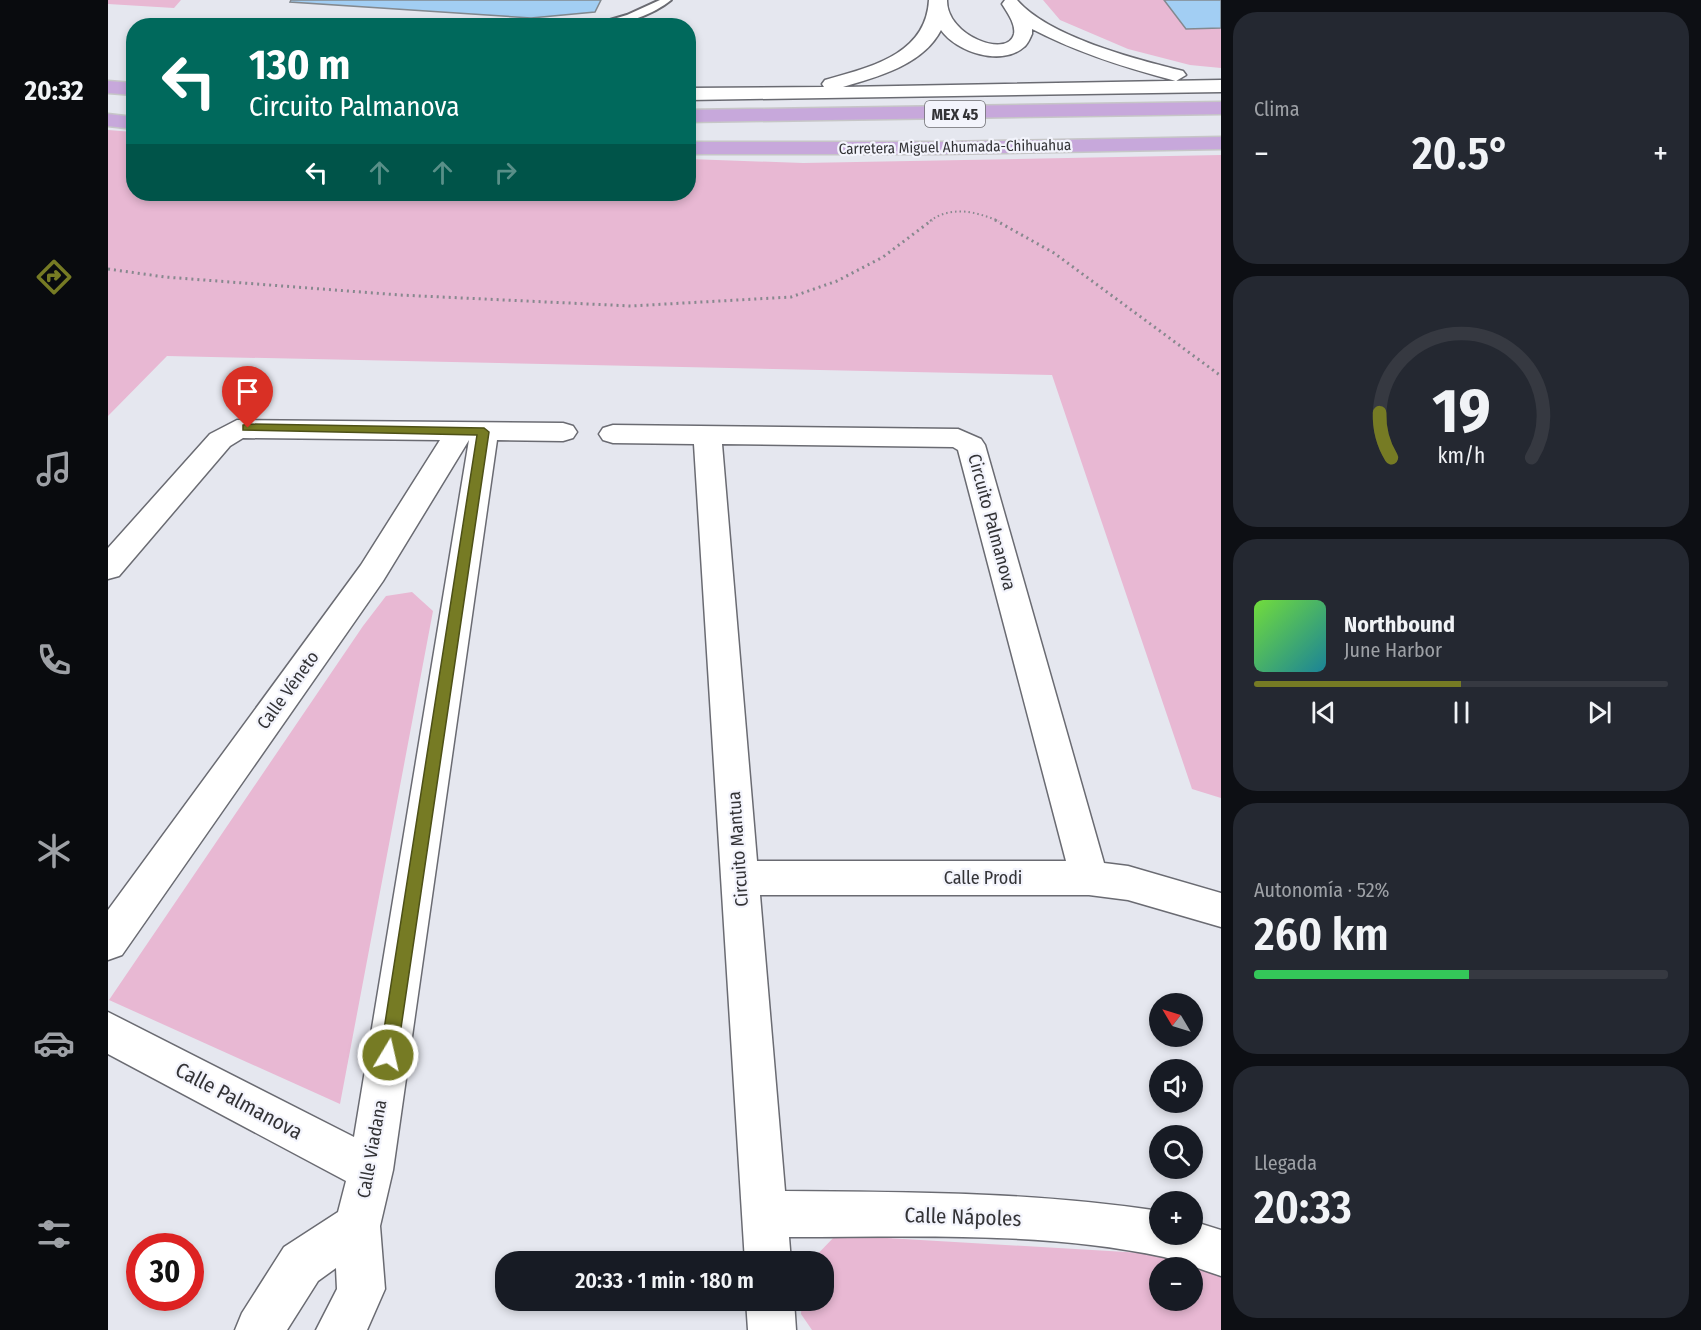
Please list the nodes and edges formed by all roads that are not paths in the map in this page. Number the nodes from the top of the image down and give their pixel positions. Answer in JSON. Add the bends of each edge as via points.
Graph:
{"nodes":[{"id":1,"x":667,"y":0,"type":"edge"},
{"id":2,"x":939,"y":6,"type":"edge"},
{"id":3,"x":1013,"y":7,"type":"edge"},
{"id":4,"x":626,"y":18,"type":"edge"},
{"id":5,"x":1221,"y":84,"type":"edge"},
{"id":6,"x":108,"y":87,"type":"edge"},
{"id":7,"x":126,"y":88,"type":"edge"},
{"id":8,"x":696,"y":94,"type":"edge"},
{"id":9,"x":790,"y":94,"type":"junction"},
{"id":10,"x":1221,"y":108,"type":"edge"},
{"id":11,"x":696,"y":116,"type":"edge"},
{"id":12,"x":108,"y":120,"type":"edge"},
{"id":13,"x":126,"y":122,"type":"edge"},
{"id":14,"x":1221,"y":143,"type":"edge"},
{"id":15,"x":696,"y":148,"type":"edge"},
{"id":16,"x":472,"y":431,"type":"junction"},
{"id":17,"x":563,"y":432,"type":"dead end"},
{"id":18,"x":613,"y":434,"type":"dead end"},
{"id":19,"x":707,"y":436,"type":"junction"},
{"id":20,"x":108,"y":568,"type":"edge"},
{"id":21,"x":740,"y":878,"type":"junction"},
{"id":22,"x":1089,"y":878,"type":"junction"},
{"id":23,"x":1221,"y":910,"type":"edge"},
{"id":24,"x":108,"y":942,"type":"edge"},
{"id":25,"x":108,"y":1032,"type":"edge"},
{"id":26,"x":370,"y":1170,"type":"junction"},
{"id":27,"x":766,"y":1214,"type":"junction"},
{"id":28,"x":357,"y":1226,"type":"junction"},
{"id":29,"x":1149,"y":1232,"type":"edge"},
{"id":30,"x":1198,"y":1245,"type":"edge"},
{"id":31,"x":768,"y":1251,"type":"edge"},
{"id":32,"x":1221,"y":1252,"type":"edge"},
{"id":33,"x":771,"y":1311,"type":"edge"},
{"id":34,"x":259,"y":1330,"type":"edge"},
{"id":35,"x":340,"y":1330,"type":"edge"},
{"id":36,"x":772,"y":1330,"type":"edge"}],
"edges":[{"from":1,"to":4,"type":"lane"},
{"from":2,"to":3,"type":"street","via":[[953,34],[989,48],[1006,48],[1024,39],[1025,32]]},
{"from":2,"to":9,"type":"street","via":[[935,28],[920,45],[897,60],[864,75]]},
{"from":3,"to":5,"type":"street","via":[[1053,35],[1096,53]]},
{"from":5,"to":9,"type":"street"},
{"from":6,"to":7,"type":"main road"},
{"from":8,"to":9,"type":"street"},
{"from":10,"to":11,"type":"main road","number":"MEX 45"},
{"from":12,"to":13,"type":"main road"},
{"from":14,"to":15,"type":"main road","name":"Carretera Miguel Ahumada-Chihuahua","number":"MEX 45"},
{"from":16,"to":17,"type":"street"},
{"from":16,"to":20,"type":"street","via":[[237,429],[220,440]]},
{"from":16,"to":24,"type":"street","name":"Calle Véneto"},
{"from":16,"to":26,"type":"street","name":"Calle Viadana"},
{"from":18,"to":19,"type":"street","name":"Circuito Palmanova"},
{"from":19,"to":21,"type":"street","name":"Circuito Mantua"},
{"from":19,"to":22,"type":"street","name":"Circuito Palmanova","via":[[958,438],[971,445]]},
{"from":21,"to":22,"type":"street","name":"Calle Prodi"},
{"from":21,"to":27,"type":"street","name":"Circuito Mantua"},
{"from":22,"to":23,"type":"street","name":"Calle Prodi","via":[[1128,883]]},
{"from":25,"to":26,"type":"street","name":"Calle Palmanova"},
{"from":26,"to":28,"type":"street","name":"Calle Viadana"},
{"from":27,"to":29,"type":"street","name":"Calle Nápoles","via":[[986,1216],[1104,1224]]},
{"from":27,"to":31,"type":"street","name":"Circuito Mantua"},
{"from":28,"to":34,"type":"street","via":[[301,1264]]},
{"from":28,"to":35,"type":"street","name":"Calle Viadana","via":[[361,1289]]},
{"from":30,"to":32,"type":"street","name":"Calle Nápoles"},
{"from":33,"to":36,"type":"street"}]}
